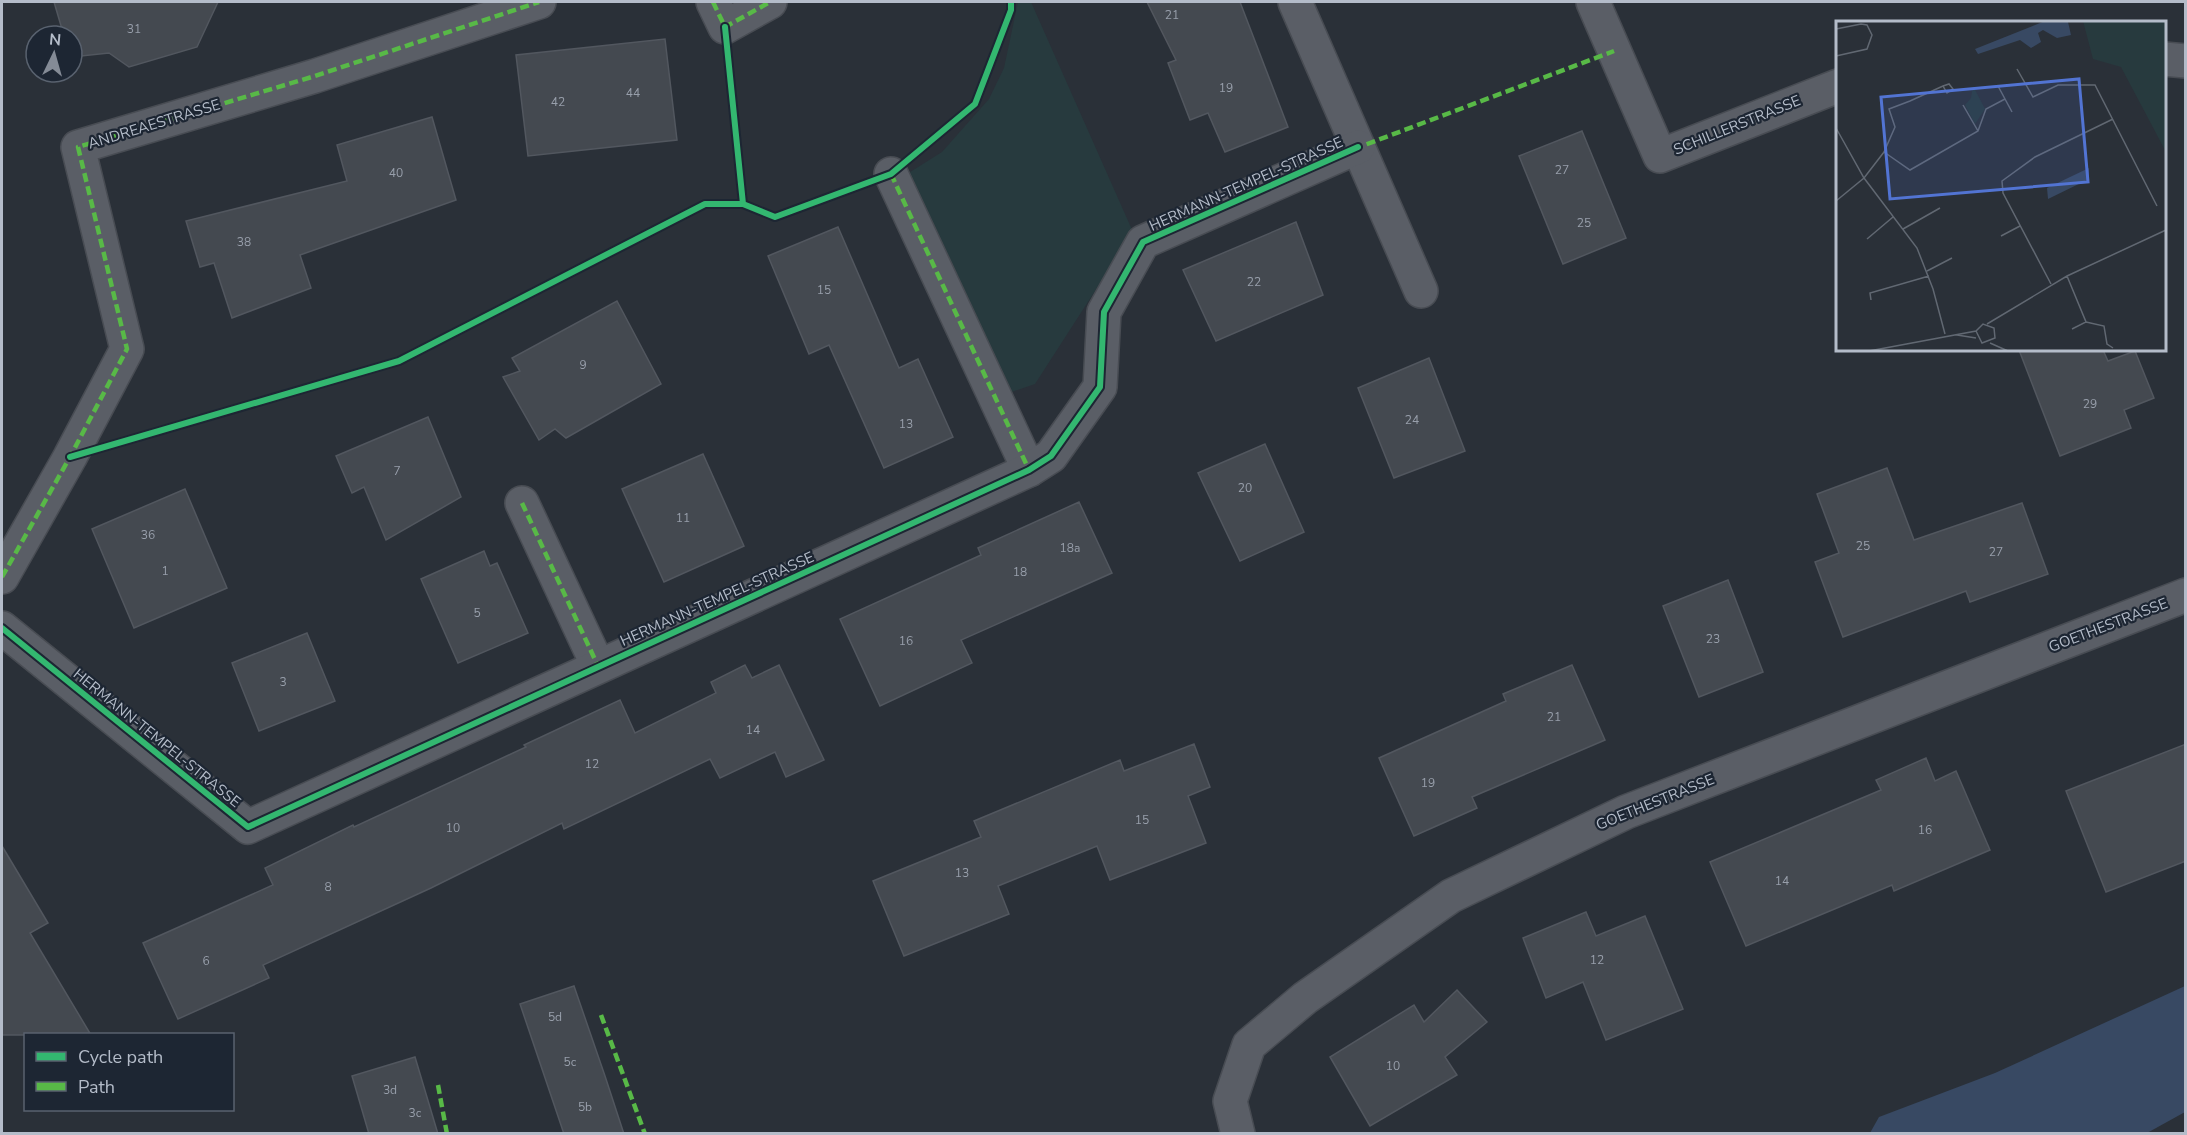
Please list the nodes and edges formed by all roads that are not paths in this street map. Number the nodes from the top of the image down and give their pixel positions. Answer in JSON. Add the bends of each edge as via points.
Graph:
{"nodes":[{"id":1,"x":539,"y":2,"type":"edge"},
{"id":2,"x":713,"y":2,"type":"edge"},
{"id":3,"x":770,"y":2,"type":"edge"},
{"id":4,"x":1295,"y":2,"type":"edge"},
{"id":5,"x":1593,"y":2,"type":"edge"},
{"id":6,"x":2166,"y":59,"type":"edge"},
{"id":7,"x":2186,"y":61,"type":"edge"},
{"id":8,"x":1836,"y":87,"type":"edge"},
{"id":9,"x":1358,"y":147,"type":"junction"},
{"id":10,"x":891,"y":174,"type":"dead end"},
{"id":11,"x":1421,"y":291,"type":"dead end"},
{"id":12,"x":1029,"y":470,"type":"junction"},
{"id":13,"x":522,"y":503,"type":"dead end"},
{"id":14,"x":2,"y":577,"type":"edge"},
{"id":15,"x":2186,"y":595,"type":"edge"},
{"id":16,"x":2,"y":628,"type":"edge"},
{"id":17,"x":598,"y":666,"type":"junction"},
{"id":18,"x":1238,"y":1134,"type":"edge"}],
"edges":[{"from":1,"to":14,"type":"street","name":"ANDREAESTRASSE","via":[[315,76],[78,147],[127,349]]},
{"from":2,"to":3,"type":"street","via":[[725,27]]},
{"from":4,"to":9,"type":"street"},
{"from":5,"to":8,"type":"street","name":"SCHILLERSTRASSE","via":[[1660,156]]},
{"from":6,"to":7,"type":"street"},
{"from":9,"to":11,"type":"street"},
{"from":9,"to":12,"type":"street","name":"HERMANN-TEMPEL-STRASSE","via":[[1143,242],[1104,312],[1100,387],[1051,456]]},
{"from":10,"to":12,"type":"street"},
{"from":12,"to":17,"type":"street","name":"HERMANN-TEMPEL-STRASSE"},
{"from":13,"to":17,"type":"street"},
{"from":15,"to":18,"type":"street","name":"GOETHESTRASSE","via":[[1626,812],[1451,896],[1305,998],[1248,1045],[1230,1101]]},
{"from":16,"to":17,"type":"street","name":"HERMANN-TEMPEL-STRASSE","via":[[248,827]]}]}
